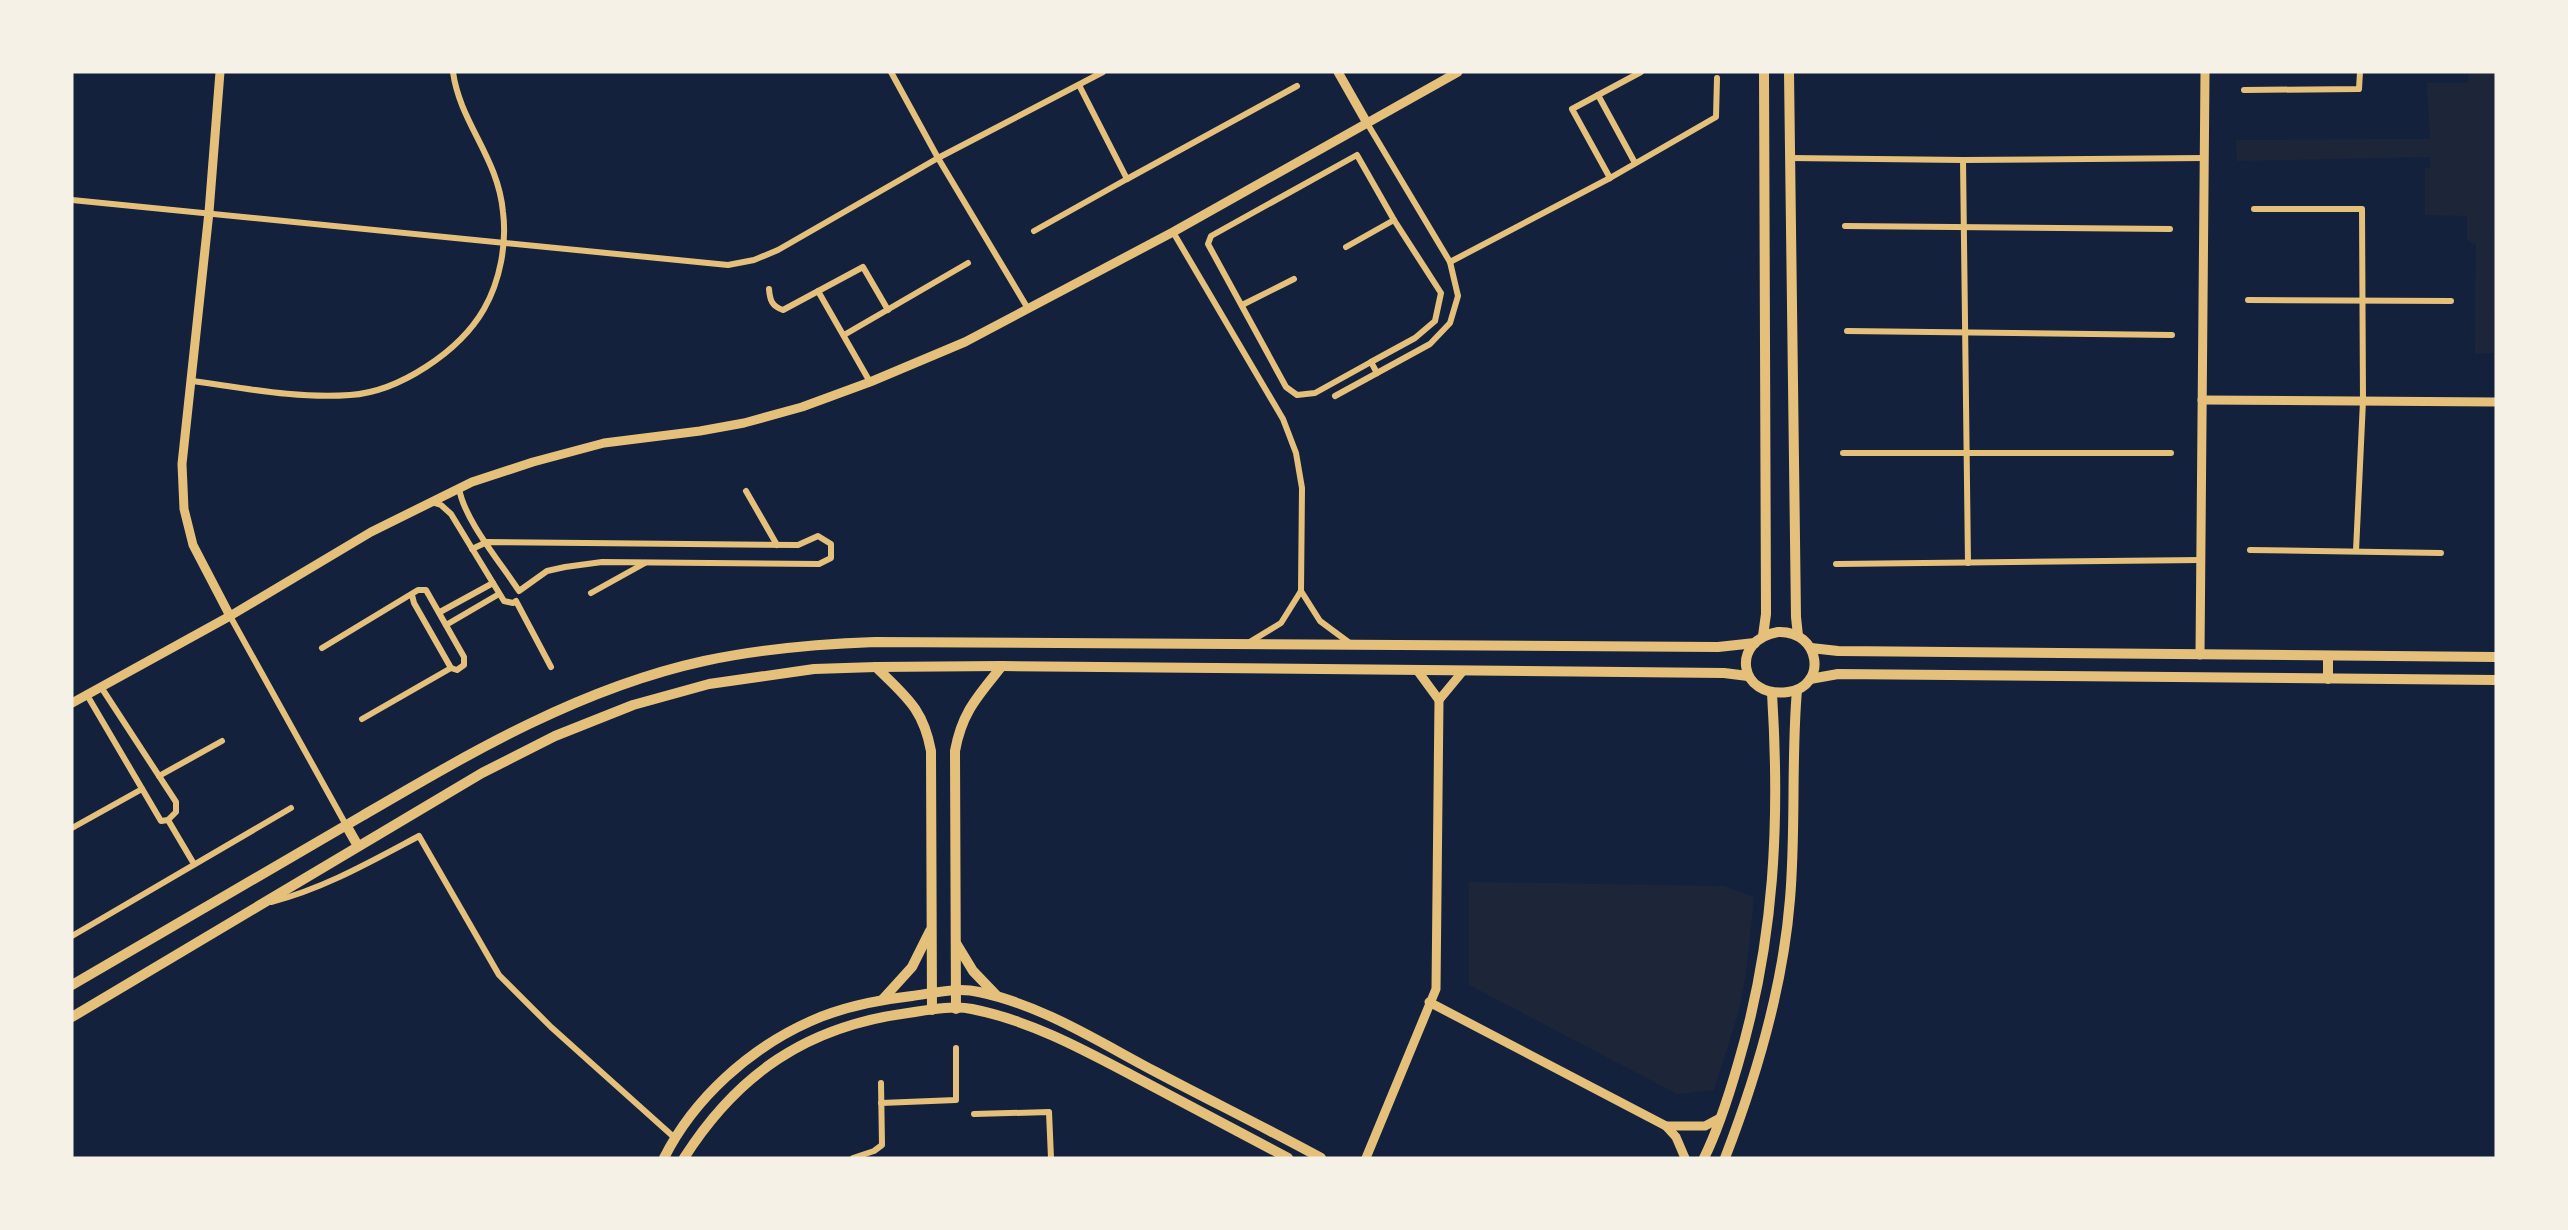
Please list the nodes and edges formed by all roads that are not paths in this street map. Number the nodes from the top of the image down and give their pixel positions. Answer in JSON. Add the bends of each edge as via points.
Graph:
{"nodes":[{"id":1,"x":220,"y":72,"type":"edge"},
{"id":2,"x":453,"y":72,"type":"edge"},
{"id":3,"x":891,"y":72,"type":"edge"},
{"id":4,"x":1103,"y":72,"type":"edge"},
{"id":5,"x":1338,"y":72,"type":"edge"},
{"id":6,"x":1458,"y":72,"type":"edge"},
{"id":7,"x":1641,"y":72,"type":"edge"},
{"id":8,"x":1764,"y":72,"type":"edge"},
{"id":9,"x":1789,"y":72,"type":"edge"},
{"id":10,"x":2205,"y":72,"type":"edge"},
{"id":11,"x":2360,"y":72,"type":"edge"},
{"id":12,"x":1718,"y":78,"type":"dead end"},
{"id":13,"x":1079,"y":85,"type":"junction"},
{"id":14,"x":1297,"y":86,"type":"dead end"},
{"id":15,"x":2244,"y":90,"type":"dead end"},
{"id":16,"x":1598,"y":95,"type":"junction"},
{"id":17,"x":1367,"y":123,"type":"junction"},
{"id":18,"x":938,"y":158,"type":"junction"},
{"id":19,"x":1790,"y":158,"type":"junction"},
{"id":20,"x":2204,"y":158,"type":"junction"},
{"id":21,"x":1963,"y":160,"type":"junction"},
{"id":22,"x":1635,"y":163,"type":"junction"},
{"id":23,"x":1610,"y":178,"type":"junction"},
{"id":24,"x":1127,"y":179,"type":"junction"},
{"id":25,"x":72,"y":200,"type":"edge"},
{"id":26,"x":2254,"y":209,"type":"dead end"},
{"id":27,"x":209,"y":212,"type":"junction"},
{"id":28,"x":1394,"y":220,"type":"junction"},
{"id":29,"x":1845,"y":226,"type":"dead end"},
{"id":30,"x":1964,"y":226,"type":"junction"},
{"id":31,"x":2170,"y":229,"type":"dead end"},
{"id":32,"x":1034,"y":231,"type":"dead end"},
{"id":33,"x":1173,"y":232,"type":"junction"},
{"id":34,"x":504,"y":241,"type":"junction"},
{"id":35,"x":1346,"y":247,"type":"dead end"},
{"id":36,"x":1450,"y":262,"type":"junction"},
{"id":37,"x":968,"y":263,"type":"dead end"},
{"id":38,"x":1294,"y":279,"type":"dead end"},
{"id":39,"x":769,"y":290,"type":"dead end"},
{"id":40,"x":818,"y":291,"type":"junction"},
{"id":41,"x":2248,"y":300,"type":"dead end"},
{"id":42,"x":2451,"y":301,"type":"dead end"},
{"id":43,"x":2363,"y":302,"type":"junction"},
{"id":44,"x":1242,"y":305,"type":"junction"},
{"id":45,"x":1026,"y":307,"type":"junction"},
{"id":46,"x":888,"y":310,"type":"junction"},
{"id":47,"x":1848,"y":331,"type":"dead end"},
{"id":48,"x":1965,"y":332,"type":"junction"},
{"id":49,"x":844,"y":335,"type":"junction"},
{"id":50,"x":2172,"y":335,"type":"dead end"},
{"id":51,"x":1371,"y":362,"type":"junction"},
{"id":52,"x":1377,"y":373,"type":"junction"},
{"id":53,"x":192,"y":381,"type":"junction"},
{"id":54,"x":870,"y":382,"type":"junction"},
{"id":55,"x":1335,"y":396,"type":"dead end"},
{"id":56,"x":2202,"y":400,"type":"junction"},
{"id":57,"x":2362,"y":401,"type":"junction"},
{"id":58,"x":2496,"y":402,"type":"edge"},
{"id":59,"x":1843,"y":453,"type":"dead end"},
{"id":60,"x":1966,"y":453,"type":"junction"},
{"id":61,"x":2171,"y":453,"type":"dead end"},
{"id":62,"x":459,"y":488,"type":"junction"},
{"id":63,"x":746,"y":491,"type":"dead end"},
{"id":64,"x":431,"y":501,"type":"junction"},
{"id":65,"x":487,"y":542,"type":"junction"},
{"id":66,"x":777,"y":545,"type":"junction"},
{"id":67,"x":472,"y":549,"type":"junction"},
{"id":68,"x":2250,"y":550,"type":"dead end"},
{"id":69,"x":2356,"y":551,"type":"junction"},
{"id":70,"x":2441,"y":553,"type":"dead end"},
{"id":71,"x":2201,"y":560,"type":"junction"},
{"id":72,"x":646,"y":563,"type":"junction"},
{"id":73,"x":1968,"y":563,"type":"junction"},
{"id":74,"x":1836,"y":564,"type":"dead end"},
{"id":75,"x":493,"y":583,"type":"junction"},
{"id":76,"x":1300,"y":591,"type":"junction"},
{"id":77,"x":591,"y":593,"type":"dead end"},
{"id":78,"x":499,"y":594,"type":"junction"},
{"id":79,"x":412,"y":595,"type":"junction"},
{"id":80,"x":440,"y":612,"type":"junction"},
{"id":81,"x":230,"y":616,"type":"junction"},
{"id":82,"x":446,"y":625,"type":"junction"},
{"id":83,"x":1798,"y":636,"type":"junction"},
{"id":84,"x":1759,"y":640,"type":"junction"},
{"id":85,"x":1245,"y":645,"type":"junction"},
{"id":86,"x":1354,"y":646,"type":"junction"},
{"id":87,"x":322,"y":648,"type":"dead end"},
{"id":88,"x":1811,"y":648,"type":"junction"},
{"id":89,"x":2200,"y":655,"type":"junction"},
{"id":90,"x":2328,"y":656,"type":"junction"},
{"id":91,"x":2496,"y":657,"type":"edge"},
{"id":92,"x":1002,"y":666,"type":"junction"},
{"id":93,"x":550,"y":667,"type":"dead end"},
{"id":94,"x":876,"y":667,"type":"junction"},
{"id":95,"x":451,"y":668,"type":"junction"},
{"id":96,"x":1417,"y":670,"type":"junction"},
{"id":97,"x":1463,"y":671,"type":"junction"},
{"id":98,"x":1748,"y":676,"type":"junction"},
{"id":99,"x":1810,"y":679,"type":"junction"},
{"id":100,"x":2328,"y":679,"type":"junction"},
{"id":101,"x":2496,"y":680,"type":"edge"},
{"id":102,"x":101,"y":687,"type":"junction"},
{"id":103,"x":1797,"y":690,"type":"junction"},
{"id":104,"x":1772,"y":693,"type":"junction"},
{"id":105,"x":87,"y":695,"type":"junction"},
{"id":106,"x":1439,"y":700,"type":"junction"},
{"id":107,"x":72,"y":703,"type":"edge"},
{"id":108,"x":362,"y":719,"type":"dead end"},
{"id":109,"x":222,"y":741,"type":"dead end"},
{"id":110,"x":159,"y":776,"type":"junction"},
{"id":111,"x":142,"y":789,"type":"junction"},
{"id":112,"x":291,"y":808,"type":"dead end"},
{"id":113,"x":168,"y":820,"type":"junction"},
{"id":114,"x":346,"y":825,"type":"junction"},
{"id":115,"x":72,"y":828,"type":"edge"},
{"id":116,"x":358,"y":846,"type":"junction"},
{"id":117,"x":194,"y":864,"type":"junction"},
{"id":118,"x":259,"y":905,"type":"junction"},
{"id":119,"x":932,"y":928,"type":"junction"},
{"id":120,"x":72,"y":936,"type":"edge"},
{"id":121,"x":956,"y":942,"type":"junction"},
{"id":122,"x":72,"y":986,"type":"edge"},
{"id":123,"x":956,"y":990,"type":"junction"},
{"id":124,"x":932,"y":993,"type":"junction"},
{"id":125,"x":998,"y":997,"type":"junction"},
{"id":126,"x":883,"y":999,"type":"junction"},
{"id":127,"x":1429,"y":1002,"type":"junction"},
{"id":128,"x":956,"y":1009,"type":"junction"},
{"id":129,"x":932,"y":1010,"type":"junction"},
{"id":130,"x":72,"y":1017,"type":"edge"},
{"id":131,"x":956,"y":1048,"type":"dead end"},
{"id":132,"x":881,"y":1083,"type":"dead end"},
{"id":133,"x":881,"y":1103,"type":"junction"},
{"id":134,"x":974,"y":1114,"type":"dead end"},
{"id":135,"x":1720,"y":1118,"type":"junction"},
{"id":136,"x":1666,"y":1126,"type":"junction"},
{"id":137,"x":676,"y":1139,"type":"junction"},
{"id":138,"x":664,"y":1158,"type":"edge"},
{"id":139,"x":684,"y":1158,"type":"edge"},
{"id":140,"x":852,"y":1158,"type":"edge"},
{"id":141,"x":1051,"y":1158,"type":"edge"},
{"id":142,"x":1288,"y":1158,"type":"edge"},
{"id":143,"x":1321,"y":1158,"type":"edge"},
{"id":144,"x":1366,"y":1158,"type":"edge"},
{"id":145,"x":1685,"y":1158,"type":"edge"},
{"id":146,"x":1704,"y":1158,"type":"edge"},
{"id":147,"x":1725,"y":1158,"type":"edge"}],
"edges":[{"from":1,"to":27,"type":"street"},
{"from":2,"to":34,"type":"street","via":[[460,101],[498,182]]},
{"from":3,"to":18,"type":"street"},
{"from":4,"to":13,"type":"street"},
{"from":5,"to":17,"type":"street"},
{"from":6,"to":17,"type":"street"},
{"from":7,"to":16,"type":"street"},
{"from":8,"to":84,"type":"main road","via":[[1766,614]]},
{"from":9,"to":19,"type":"main road"},
{"from":10,"to":20,"type":"street"},
{"from":11,"to":15,"type":"street","via":[[2360,89]]},
{"from":12,"to":22,"type":"street","via":[[1716,117]]},
{"from":13,"to":18,"type":"street"},
{"from":13,"to":24,"type":"street"},
{"from":14,"to":24,"type":"street"},
{"from":16,"to":22,"type":"street"},
{"from":16,"to":23,"type":"street","via":[[1572,109]]},
{"from":17,"to":33,"type":"street"},
{"from":17,"to":36,"type":"street"},
{"from":18,"to":34,"type":"street","via":[[778,250],[728,265]]},
{"from":18,"to":45,"type":"street"},
{"from":19,"to":21,"type":"street"},
{"from":19,"to":83,"type":"main road"},
{"from":20,"to":21,"type":"street"},
{"from":20,"to":56,"type":"street"},
{"from":21,"to":30,"type":"street"},
{"from":22,"to":23,"type":"street"},
{"from":23,"to":36,"type":"street"},
{"from":24,"to":32,"type":"street"},
{"from":25,"to":27,"type":"street"},
{"from":26,"to":43,"type":"street","via":[[2362,209]]},
{"from":27,"to":34,"type":"street"},
{"from":27,"to":53,"type":"street"},
{"from":28,"to":35,"type":"street"},
{"from":28,"to":44,"type":"street","via":[[1358,155],[1211,236],[1208,244]]},
{"from":28,"to":51,"type":"street","via":[[1440,293],[1435,321],[1415,338]]},
{"from":29,"to":30,"type":"street"},
{"from":30,"to":31,"type":"street"},
{"from":30,"to":48,"type":"street"},
{"from":33,"to":45,"type":"street"},
{"from":33,"to":76,"type":"street","via":[[1283,419],[1296,453],[1302,488]]},
{"from":34,"to":53,"type":"street","via":[[494,287],[484,310],[448,351],[416,374],[352,395],[270,391]]},
{"from":36,"to":52,"type":"street","via":[[1458,296],[1450,323],[1430,344]]},
{"from":37,"to":46,"type":"street"},
{"from":38,"to":44,"type":"street"},
{"from":39,"to":40,"type":"street","via":[[770,301],[783,310]]},
{"from":40,"to":46,"type":"street","via":[[863,267]]},
{"from":40,"to":49,"type":"street"},
{"from":41,"to":43,"type":"street"},
{"from":42,"to":43,"type":"street"},
{"from":43,"to":57,"type":"street"},
{"from":44,"to":51,"type":"street","via":[[1286,387],[1297,395],[1315,393]]},
{"from":45,"to":54,"type":"street","via":[[965,342]]},
{"from":46,"to":49,"type":"street"},
{"from":47,"to":48,"type":"street"},
{"from":48,"to":50,"type":"street"},
{"from":48,"to":60,"type":"street"},
{"from":49,"to":54,"type":"street"},
{"from":51,"to":52,"type":"street"},
{"from":52,"to":55,"type":"street"},
{"from":53,"to":81,"type":"street","via":[[182,464],[184,509],[193,545]]},
{"from":54,"to":62,"type":"street","via":[[744,423],[604,443]]},
{"from":56,"to":57,"type":"street"},
{"from":56,"to":71,"type":"street"},
{"from":57,"to":58,"type":"street"},
{"from":57,"to":69,"type":"street"},
{"from":59,"to":60,"type":"street"},
{"from":60,"to":61,"type":"street"},
{"from":60,"to":73,"type":"street"},
{"from":62,"to":64,"type":"street"},
{"from":62,"to":65,"type":"street","via":[[461,502]]},
{"from":63,"to":66,"type":"street"},
{"from":64,"to":67,"type":"street","via":[[451,514]]},
{"from":64,"to":81,"type":"street"},
{"from":65,"to":66,"type":"street"},
{"from":65,"to":67,"type":"street"},
{"from":65,"to":72,"type":"street","via":[[519,591],[548,572],[565,567],[602,562]]},
{"from":66,"to":72,"type":"street","via":[[798,545],[818,536],[831,544],[831,558],[819,564]]},
{"from":67,"to":75,"type":"street"},
{"from":68,"to":69,"type":"street"},
{"from":69,"to":70,"type":"street"},
{"from":71,"to":73,"type":"street"},
{"from":71,"to":89,"type":"street"},
{"from":72,"to":77,"type":"street"},
{"from":73,"to":74,"type":"street"},
{"from":75,"to":78,"type":"street"},
{"from":75,"to":80,"type":"street"},
{"from":76,"to":85,"type":"street","via":[[1281,624]]},
{"from":76,"to":86,"type":"street","via":[[1320,621]]},
{"from":78,"to":82,"type":"street"},
{"from":78,"to":93,"type":"street","via":[[504,601],[516,601]]},
{"from":79,"to":80,"type":"street","via":[[426,590]]},
{"from":79,"to":87,"type":"street"},
{"from":79,"to":95,"type":"street"},
{"from":80,"to":82,"type":"street"},
{"from":81,"to":102,"type":"street"},
{"from":81,"to":114,"type":"street"},
{"from":82,"to":95,"type":"street","via":[[464,657],[464,665],[458,670]]},
{"from":83,"to":84,"type":"main road","via":[[1784,632]]},
{"from":83,"to":88,"type":"main road"},
{"from":84,"to":86,"type":"main road","via":[[1718,647]]},
{"from":84,"to":98,"type":"main road","via":[[1750,648],[1746,660]]},
{"from":85,"to":86,"type":"main road"},
{"from":85,"to":114,"type":"main road","via":[[812,644],[703,661],[547,714],[469,753]]},
{"from":88,"to":89,"type":"main road"},
{"from":88,"to":99,"type":"main road","via":[[1814,668]]},
{"from":89,"to":90,"type":"main road"},
{"from":90,"to":91,"type":"main road"},
{"from":90,"to":100,"type":"main road"},
{"from":92,"to":94,"type":"main road"},
{"from":92,"to":96,"type":"main road"},
{"from":92,"to":121,"type":"main road","via":[[970,706],[959,728],[955,751]]},
{"from":94,"to":116,"type":"main road","via":[[814,669],[709,684],[633,705],[555,736],[482,772]]},
{"from":94,"to":119,"type":"main road","via":[[917,708],[927,730]]},
{"from":95,"to":108,"type":"street"},
{"from":96,"to":97,"type":"main road"},
{"from":96,"to":106,"type":"street"},
{"from":97,"to":98,"type":"main road"},
{"from":97,"to":106,"type":"street"},
{"from":98,"to":104,"type":"main road"},
{"from":99,"to":100,"type":"main road","via":[[1838,674]]},
{"from":99,"to":103,"type":"main road"},
{"from":100,"to":101,"type":"main road"},
{"from":102,"to":105,"type":"street"},
{"from":102,"to":110,"type":"street"},
{"from":103,"to":104,"type":"main road"},
{"from":103,"to":147,"type":"main road","via":[[1790,900],[1780,973],[1746,1103]]},
{"from":104,"to":135,"type":"main road","via":[[1772,899],[1762,970],[1747,1034]]},
{"from":105,"to":107,"type":"street"},
{"from":105,"to":111,"type":"street"},
{"from":106,"to":127,"type":"street","via":[[1436,989]]},
{"from":109,"to":110,"type":"street"},
{"from":110,"to":113,"type":"street","via":[[176,802],[176,812]]},
{"from":111,"to":113,"type":"street","via":[[161,821]]},
{"from":111,"to":115,"type":"street"},
{"from":112,"to":117,"type":"street"},
{"from":113,"to":117,"type":"street"},
{"from":114,"to":116,"type":"main road"},
{"from":114,"to":122,"type":"main road"},
{"from":116,"to":118,"type":"main road"},
{"from":117,"to":120,"type":"street"},
{"from":118,"to":130,"type":"main road"},
{"from":118,"to":137,"type":"street","via":[[296,896],[419,836],[499,975]]},
{"from":119,"to":124,"type":"main road"},
{"from":119,"to":126,"type":"main road","via":[[912,967]]},
{"from":121,"to":123,"type":"main road"},
{"from":121,"to":125,"type":"main road","via":[[973,971]]},
{"from":123,"to":124,"type":"main road"},
{"from":123,"to":125,"type":"main road"},
{"from":123,"to":128,"type":"main road"},
{"from":124,"to":126,"type":"main road"},
{"from":124,"to":129,"type":"main road"},
{"from":125,"to":143,"type":"main road","via":[[1084,1033]]},
{"from":126,"to":137,"type":"main road","via":[[811,1021],[774,1041],[709,1094]]},
{"from":127,"to":136,"type":"street"},
{"from":127,"to":144,"type":"street"},
{"from":128,"to":129,"type":"main road"},
{"from":128,"to":142,"type":"main road","via":[[980,1011],[1027,1025],[1079,1047]]},
{"from":129,"to":139,"type":"main road","via":[[855,1023],[818,1036],[783,1055],[721,1106]]},
{"from":131,"to":133,"type":"street","via":[[956,1100]]},
{"from":132,"to":133,"type":"street"},
{"from":133,"to":140,"type":"street","via":[[882,1145]]},
{"from":134,"to":141,"type":"street","via":[[1049,1112]]},
{"from":135,"to":136,"type":"street","via":[[1705,1126]]},
{"from":135,"to":146,"type":"main road"},
{"from":136,"to":145,"type":"street"},
{"from":137,"to":138,"type":"main road"}]}
